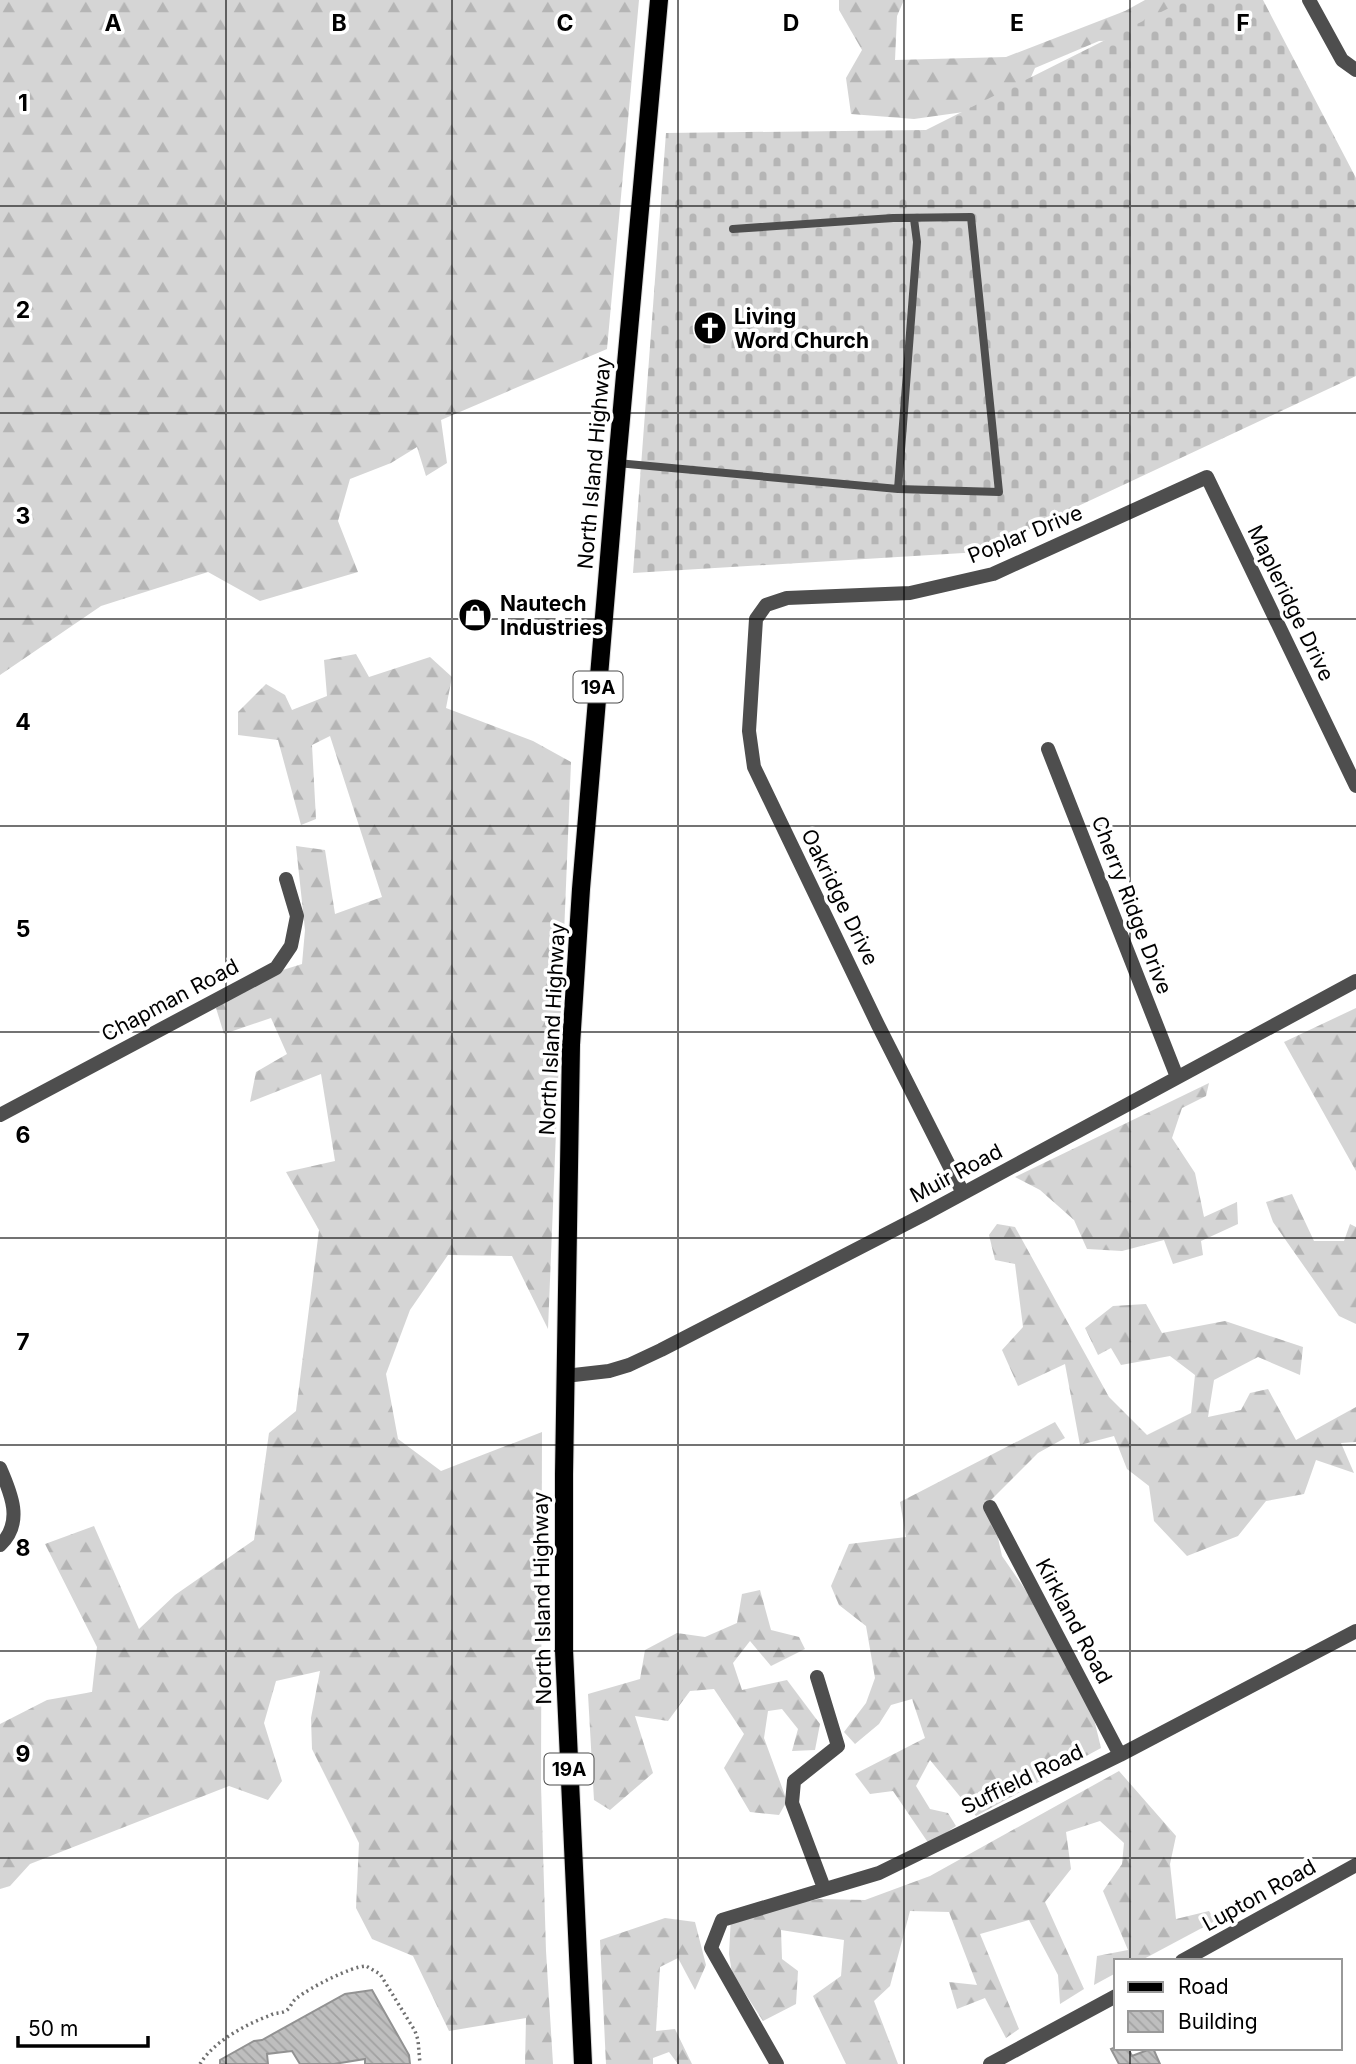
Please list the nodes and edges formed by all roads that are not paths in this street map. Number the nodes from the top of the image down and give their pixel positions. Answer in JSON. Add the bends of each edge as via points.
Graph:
{"nodes":[{"id":1,"x":659,"y":0,"type":"edge"},
{"id":2,"x":1309,"y":0,"type":"edge"},
{"id":3,"x":1356,"y":70,"type":"edge"},
{"id":4,"x":914,"y":219,"type":"junction"},
{"id":5,"x":733,"y":229,"type":"dead end"},
{"id":6,"x":617,"y":463,"type":"junction"},
{"id":7,"x":1207,"y":477,"type":"joint"},
{"id":8,"x":898,"y":489,"type":"junction"},
{"id":9,"x":766,"y":605,"type":"joint"},
{"id":10,"x":1048,"y":749,"type":"dead end"},
{"id":11,"x":1356,"y":786,"type":"edge"},
{"id":12,"x":286,"y":879,"type":"dead end"},
{"id":13,"x":1356,"y":981,"type":"edge"},
{"id":14,"x":1177,"y":1077,"type":"junction"},
{"id":15,"x":0,"y":1115,"type":"edge"},
{"id":16,"x":963,"y":1194,"type":"junction"},
{"id":17,"x":565,"y":1376,"type":"junction"},
{"id":18,"x":0,"y":1468,"type":"edge"},
{"id":19,"x":990,"y":1507,"type":"dead end"},
{"id":20,"x":0,"y":1545,"type":"edge"},
{"id":21,"x":1356,"y":1632,"type":"edge"},
{"id":22,"x":817,"y":1677,"type":"dead end"},
{"id":23,"x":1120,"y":1755,"type":"junction"},
{"id":24,"x":1356,"y":1865,"type":"edge"},
{"id":25,"x":824,"y":1888,"type":"junction"},
{"id":26,"x":1186,"y":1959,"type":"edge"},
{"id":27,"x":1114,"y":1997,"type":"edge"},
{"id":28,"x":583,"y":2064,"type":"edge"},
{"id":29,"x":777,"y":2064,"type":"edge"},
{"id":30,"x":990,"y":2064,"type":"edge"}],
"edges":[{"from":1,"to":6,"type":"main road","name":"North Island Highway","number":"19A"},
{"from":2,"to":3,"type":"street","via":[[1342,60]]},
{"from":4,"to":5,"type":"lane"},
{"from":4,"to":8,"type":"lane","via":[[917,242]]},
{"from":4,"to":8,"type":"lane","via":[[971,217],[999,492]]},
{"from":6,"to":8,"type":"lane"},
{"from":6,"to":17,"type":"main road","name":"North Island Highway","number":"19A","via":[[571,1045]]},
{"from":7,"to":9,"type":"street","name":"Poplar Drive","via":[[993,574],[910,593],[788,598]]},
{"from":7,"to":11,"type":"street","name":"Mapleridge Drive"},
{"from":9,"to":16,"type":"street","name":"Oakridge Drive","via":[[756,619],[748,731],[754,767]]},
{"from":10,"to":14,"type":"street","name":"Cherry Ridge Drive"},
{"from":12,"to":15,"type":"street","name":"Chapman Road","via":[[297,916],[291,946],[276,968]]},
{"from":13,"to":14,"type":"street","name":"Muir Road"},
{"from":14,"to":16,"type":"street","name":"Muir Road"},
{"from":16,"to":17,"type":"street","name":"Muir Road","via":[[629,1365]]},
{"from":17,"to":28,"type":"main road","name":"North Island Highway","number":"19A","via":[[564,1650]]},
{"from":18,"to":20,"type":"street","via":[[15,1518]]},
{"from":19,"to":23,"type":"street","name":"Kirkland Road"},
{"from":21,"to":23,"type":"street","name":"Suffield Road"},
{"from":22,"to":25,"type":"street","via":[[838,1746],[794,1780],[792,1803]]},
{"from":23,"to":25,"type":"street","name":"Suffield Road","via":[[879,1873]]},
{"from":24,"to":26,"type":"street","name":"Lupton Road"},
{"from":25,"to":29,"type":"street","name":"Suffield Road","via":[[722,1920],[711,1948]]},
{"from":27,"to":30,"type":"street"}]}
